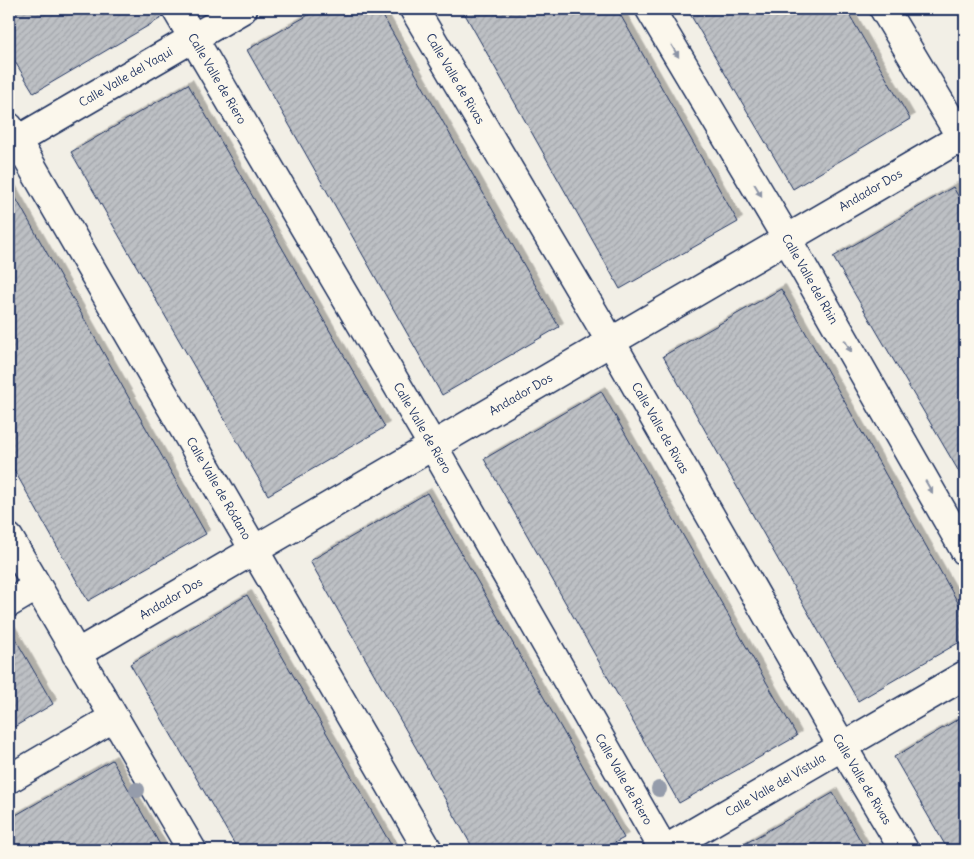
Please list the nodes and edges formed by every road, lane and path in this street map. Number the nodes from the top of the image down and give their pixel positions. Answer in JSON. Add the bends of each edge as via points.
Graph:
{"nodes":[{"id":1,"x":176,"y":9,"type":"edge"},
{"id":2,"x":243,"y":9,"type":"edge"},
{"id":3,"x":414,"y":9,"type":"edge"},
{"id":4,"x":650,"y":9,"type":"edge"},
{"id":5,"x":884,"y":9,"type":"edge"},
{"id":6,"x":193,"y":38,"type":"junction"},
{"id":7,"x":12,"y":137,"type":"edge"},
{"id":8,"x":964,"y":139,"type":"edge"},
{"id":9,"x":787,"y":239,"type":"junction"},
{"id":10,"x":611,"y":342,"type":"junction"},
{"id":11,"x":433,"y":446,"type":"junction"},
{"id":12,"x":9,"y":538,"type":"edge"},
{"id":13,"x":253,"y":550,"type":"junction"},
{"id":14,"x":965,"y":551,"type":"edge"},
{"id":15,"x":36,"y":587,"type":"junction"},
{"id":16,"x":9,"y":603,"type":"edge"},
{"id":17,"x":76,"y":654,"type":"junction"},
{"id":18,"x":965,"y":674,"type":"edge"},
{"id":19,"x":113,"y":718,"type":"junction"},
{"id":20,"x":842,"y":746,"type":"junction"},
{"id":21,"x":9,"y":779,"type":"edge"},
{"id":22,"x":192,"y":850,"type":"edge"},
{"id":23,"x":428,"y":850,"type":"edge"},
{"id":24,"x":664,"y":850,"type":"edge"},
{"id":25,"x":904,"y":850,"type":"edge"}],
"edges":[{"from":1,"to":6,"type":"street","name":"Calle Valle de Riero"},
{"from":2,"to":6,"type":"street","name":"Calle Valle del Yaqui"},
{"from":3,"to":10,"type":"street","name":"Calle Valle de Rivas"},
{"from":4,"to":9,"type":"street","name":"Calle Valle del Rhin","one_way":true},
{"from":5,"to":8,"type":"street"},
{"from":6,"to":7,"type":"street","name":"Calle Valle del Yaqui"},
{"from":6,"to":11,"type":"street","name":"Calle Valle de Riero"},
{"from":7,"to":13,"type":"street","name":"Calle Valle de Ródano"},
{"from":8,"to":9,"type":"street","name":"Andador Dos"},
{"from":9,"to":10,"type":"street","name":"Andador Dos"},
{"from":9,"to":14,"type":"street","name":"Calle Valle del Rhin","one_way":true},
{"from":10,"to":11,"type":"street","name":"Andador Dos"},
{"from":10,"to":20,"type":"street","name":"Calle Valle de Rivas"},
{"from":11,"to":13,"type":"street","name":"Andador Dos"},
{"from":11,"to":24,"type":"street","name":"Calle Valle de Riero"},
{"from":12,"to":15,"type":"street"},
{"from":13,"to":17,"type":"street","name":"Andador Dos"},
{"from":13,"to":23,"type":"street","name":"Calle Valle de Ródano"},
{"from":15,"to":16,"type":"street"},
{"from":15,"to":17,"type":"street"},
{"from":17,"to":19,"type":"street"},
{"from":18,"to":20,"type":"street","name":"Calle Valle del Vístula"},
{"from":19,"to":21,"type":"street"},
{"from":19,"to":22,"type":"street"},
{"from":20,"to":24,"type":"street","name":"Calle Valle del Vístula"},
{"from":20,"to":25,"type":"street","name":"Calle Valle de Rivas"}]}
